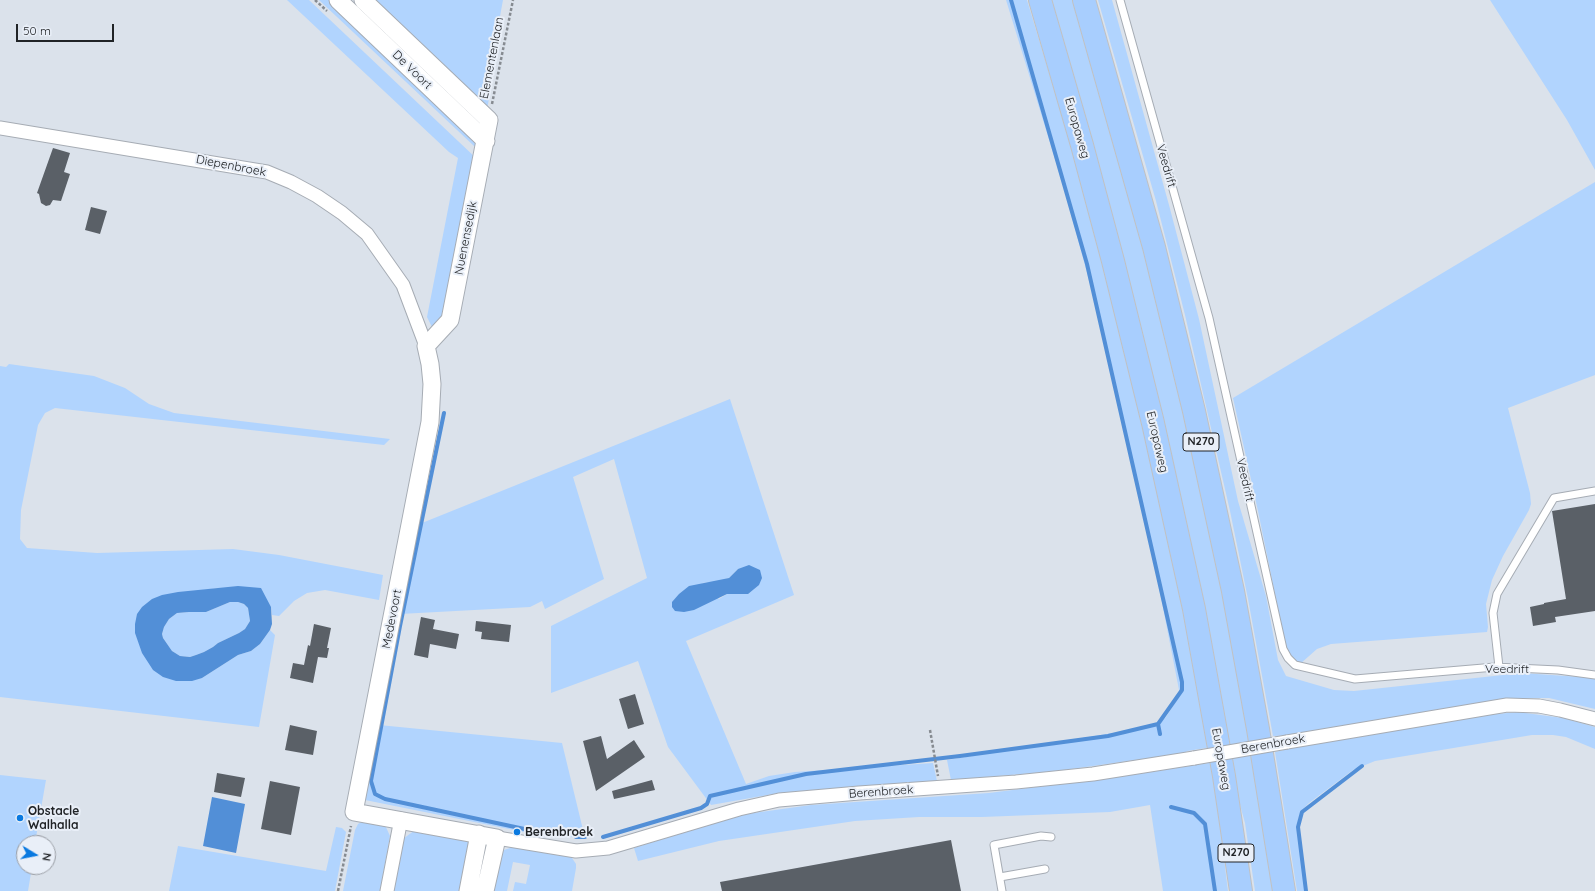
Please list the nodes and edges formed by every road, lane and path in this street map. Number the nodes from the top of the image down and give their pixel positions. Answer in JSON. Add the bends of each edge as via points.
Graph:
{"nodes":[{"id":1,"x":338,"y":0,"type":"edge"},
{"id":2,"x":363,"y":0,"type":"edge"},
{"id":3,"x":513,"y":0,"type":"edge"},
{"id":4,"x":1040,"y":0,"type":"edge"},
{"id":5,"x":1084,"y":0,"type":"edge"},
{"id":6,"x":1120,"y":0,"type":"edge"},
{"id":7,"x":489,"y":120,"type":"junction"},
{"id":8,"x":0,"y":128,"type":"edge"},
{"id":9,"x":486,"y":140,"type":"junction"},
{"id":10,"x":426,"y":346,"type":"junction"},
{"id":11,"x":1595,"y":491,"type":"edge"},
{"id":12,"x":1499,"y":667,"type":"junction"},
{"id":13,"x":1595,"y":675,"type":"edge"},
{"id":14,"x":1595,"y":719,"type":"edge"},
{"id":15,"x":930,"y":730,"type":"dead end"},
{"id":16,"x":940,"y":788,"type":"junction"},
{"id":17,"x":354,"y":812,"type":"junction"},
{"id":18,"x":401,"y":819,"type":"junction"},
{"id":19,"x":479,"y":834,"type":"junction"},
{"id":20,"x":1050,"y":837,"type":"dead end"},
{"id":21,"x":497,"y":838,"type":"junction"},
{"id":22,"x":1045,"y":869,"type":"dead end"},
{"id":23,"x":1000,"y":877,"type":"junction"},
{"id":24,"x":338,"y":891,"type":"edge"},
{"id":25,"x":387,"y":891,"type":"edge"},
{"id":26,"x":468,"y":891,"type":"edge"},
{"id":27,"x":485,"y":891,"type":"edge"},
{"id":28,"x":1002,"y":891,"type":"edge"},
{"id":29,"x":1241,"y":891,"type":"edge"},
{"id":30,"x":1284,"y":891,"type":"edge"}],
"edges":[{"from":1,"to":9,"type":"street","name":"De Voort"},
{"from":2,"to":7,"type":"street","name":"De Voort"},
{"from":3,"to":7,"type":"path","name":"Elementenlaan"},
{"from":4,"to":29,"type":"highway","name":"Europaweg","number":"N270","via":[[1113,262],[1154,423],[1194,609],[1224,776]]},
{"from":5,"to":30,"type":"highway","number":"N270","via":[[1154,247],[1194,412],[1233,591]]},
{"from":6,"to":12,"type":"lane","name":"Veedrift","via":[[1209,318],[1283,649],[1288,658],[1295,665],[1355,679]]},
{"from":7,"to":9,"type":"street","name":"Nuenensedijk"},
{"from":8,"to":10,"type":"street","name":"Diepenbroek","via":[[259,170],[291,182],[317,196],[368,234],[403,285]]},
{"from":9,"to":10,"type":"street","name":"Nuenensedijk","via":[[450,320]]},
{"from":10,"to":17,"type":"street","name":"Medevoort","via":[[432,384],[430,422]]},
{"from":11,"to":12,"type":"lane","via":[[1554,498],[1497,594],[1493,613]]},
{"from":12,"to":13,"type":"lane","name":"Veedrift"},
{"from":14,"to":16,"type":"street","name":"Berenbroek","bridge":true,"via":[[1539,706],[1507,705],[1093,774]]},
{"from":15,"to":16,"type":"path"},
{"from":16,"to":21,"type":"street","name":"Berenbroek","via":[[779,800],[739,809],[608,848],[576,851]]},
{"from":17,"to":18,"type":"street","name":"Berenbroek"},
{"from":17,"to":24,"type":"path"},
{"from":18,"to":19,"type":"street","name":"Berenbroek"},
{"from":18,"to":25,"type":"street"},
{"from":19,"to":21,"type":"street","name":"Berenbroek"},
{"from":19,"to":26,"type":"street"},
{"from":20,"to":23,"type":"lane","via":[[1041,836],[994,845]]},
{"from":21,"to":27,"type":"street"},
{"from":22,"to":23,"type":"lane"},
{"from":23,"to":28,"type":"lane"}]}
